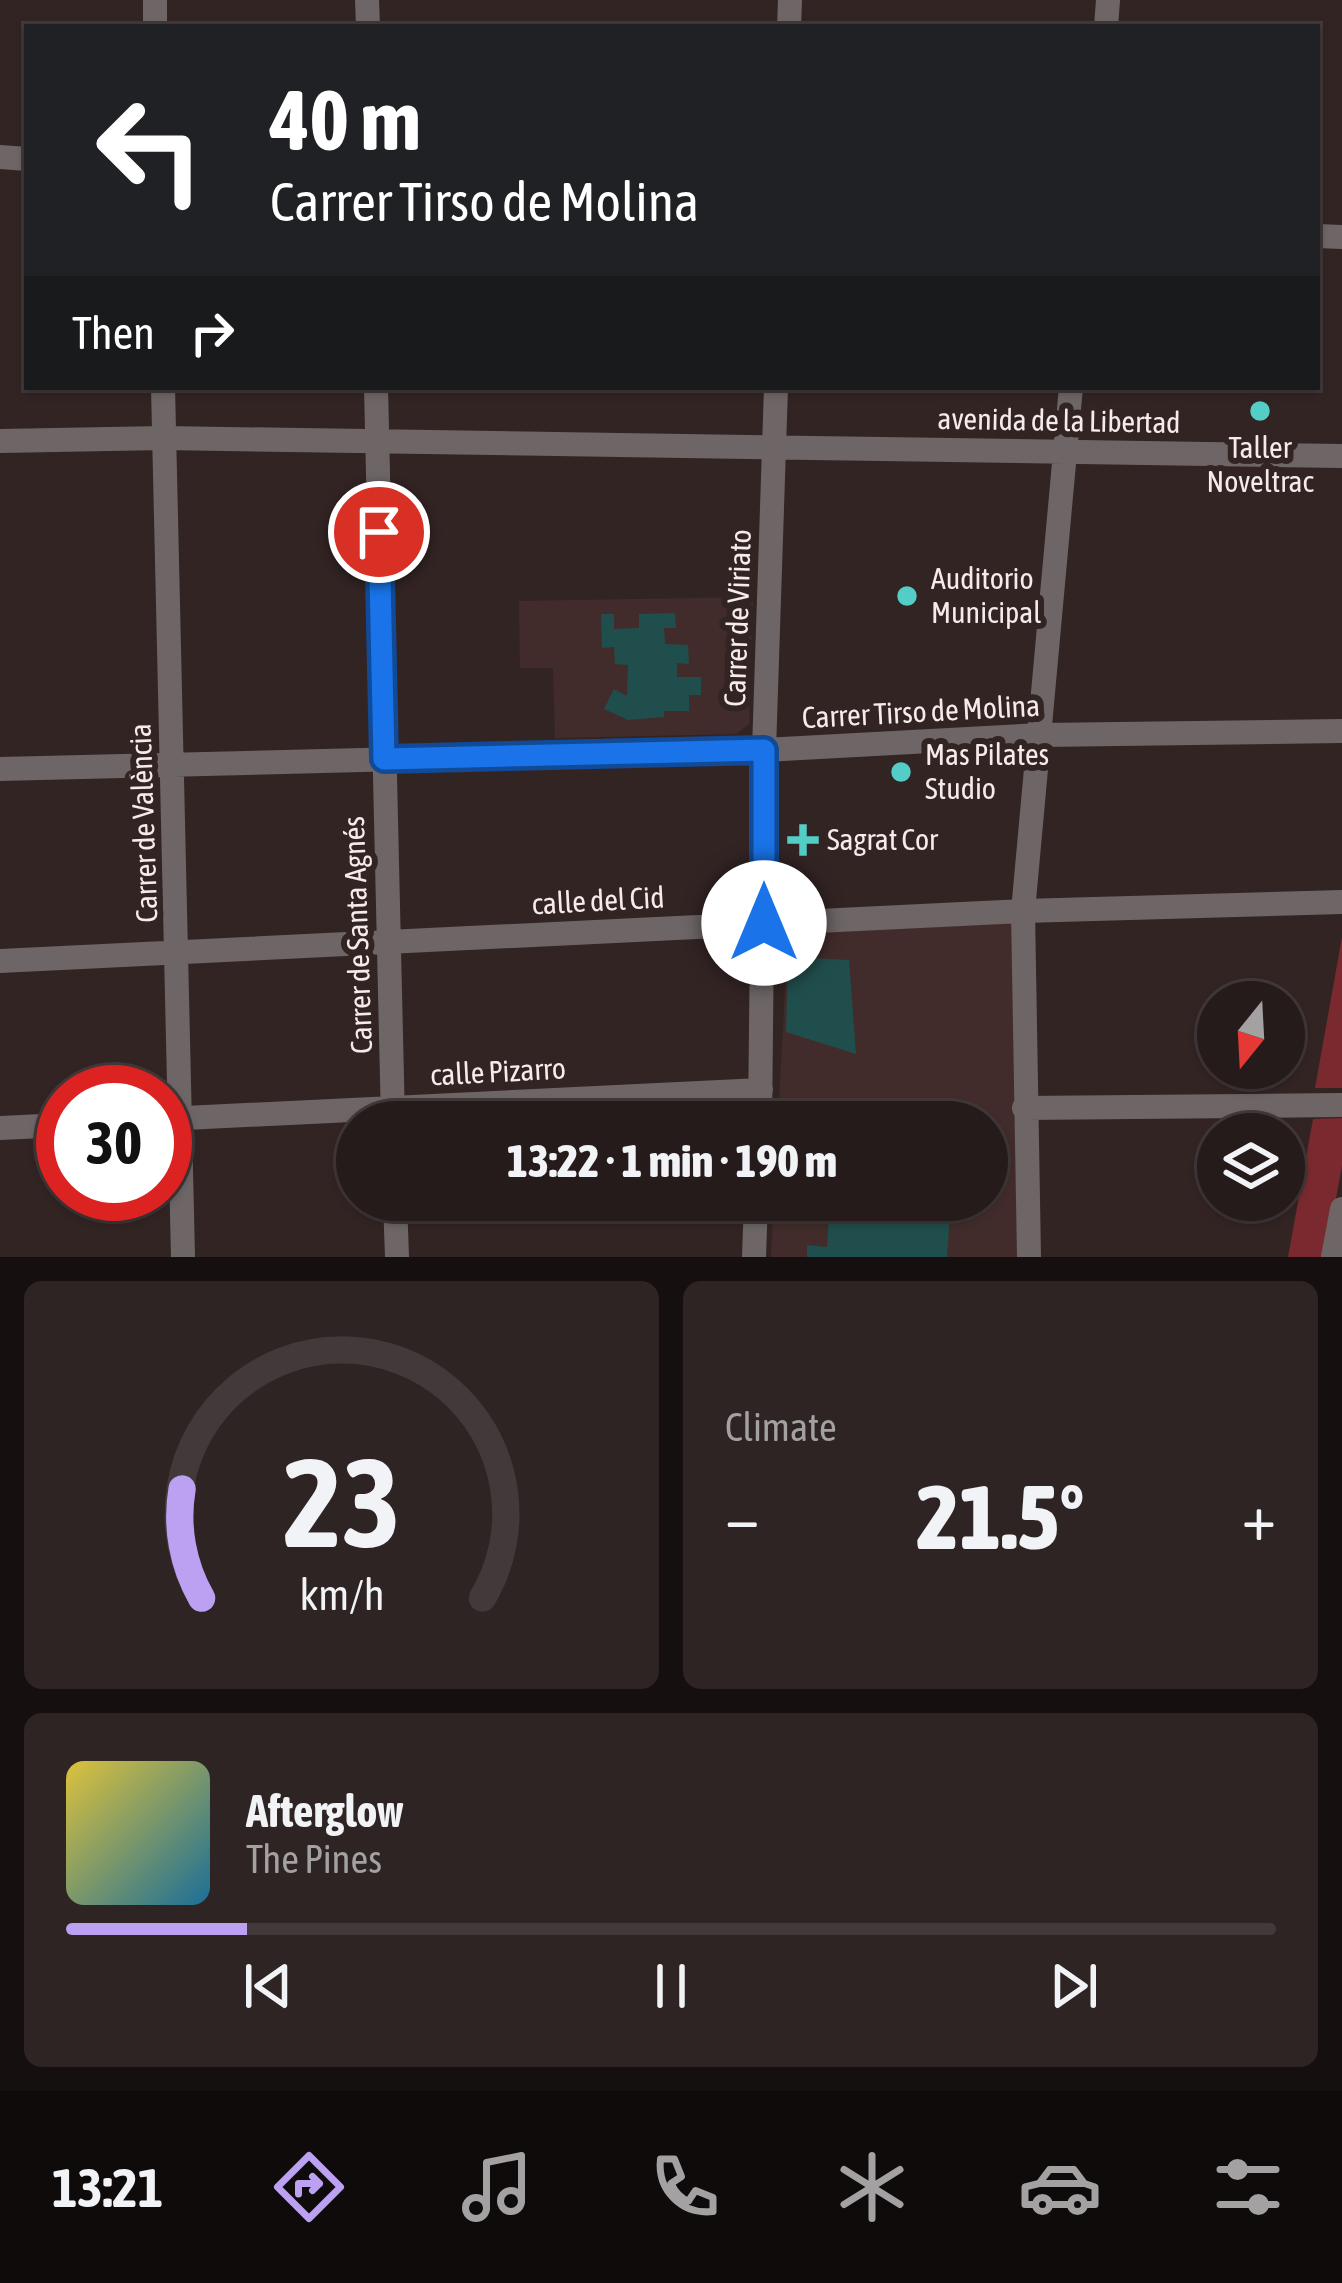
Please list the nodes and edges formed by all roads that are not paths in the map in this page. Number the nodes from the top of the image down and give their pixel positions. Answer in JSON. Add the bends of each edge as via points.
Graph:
{"nodes":[{"id":1,"x":163,"y":390,"type":"edge"},
{"id":2,"x":376,"y":390,"type":"edge"},
{"id":3,"x":776,"y":390,"type":"edge"},
{"id":4,"x":1071,"y":390,"type":"edge"},
{"id":5,"x":164,"y":438,"type":"junction"},
{"id":6,"x":0,"y":441,"type":"edge"},
{"id":7,"x":377,"y":441,"type":"junction"},
{"id":8,"x":774,"y":446,"type":"junction"},
{"id":9,"x":1065,"y":451,"type":"junction"},
{"id":10,"x":1342,"y":456,"type":"edge"},
{"id":11,"x":1342,"y":731,"type":"edge"},
{"id":12,"x":1041,"y":735,"type":"junction"},
{"id":13,"x":764,"y":750,"type":"junction"},
{"id":14,"x":384,"y":759,"type":"junction"},
{"id":15,"x":172,"y":765,"type":"junction"},
{"id":16,"x":0,"y":769,"type":"edge"},
{"id":17,"x":1342,"y":902,"type":"edge"},
{"id":18,"x":1023,"y":911,"type":"junction"},
{"id":19,"x":764,"y":923,"type":"junction"},
{"id":20,"x":388,"y":941,"type":"junction"},
{"id":21,"x":178,"y":952,"type":"junction"},
{"id":22,"x":0,"y":961,"type":"edge"},
{"id":23,"x":175,"y":1065,"type":"edge"},
{"id":24,"x":761,"y":1090,"type":"junction"},
{"id":25,"x":393,"y":1101,"type":"edge"},
{"id":26,"x":592,"y":1101,"type":"edge"},
{"id":27,"x":761,"y":1101,"type":"edge"},
{"id":28,"x":1342,"y":1105,"type":"edge"},
{"id":29,"x":1024,"y":1108,"type":"junction"},
{"id":30,"x":336,"y":1115,"type":"edge"},
{"id":31,"x":192,"y":1119,"type":"edge"},
{"id":32,"x":36,"y":1127,"type":"edge"},
{"id":33,"x":0,"y":1129,"type":"edge"},
{"id":34,"x":1342,"y":1210,"type":"edge"},
{"id":35,"x":181,"y":1221,"type":"edge"},
{"id":36,"x":396,"y":1221,"type":"edge"},
{"id":37,"x":755,"y":1221,"type":"edge"},
{"id":38,"x":183,"y":1257,"type":"edge"},
{"id":39,"x":397,"y":1257,"type":"edge"},
{"id":40,"x":754,"y":1257,"type":"edge"},
{"id":41,"x":1028,"y":1257,"type":"edge"},
{"id":42,"x":1333,"y":1257,"type":"edge"}],
"edges":[{"from":1,"to":5,"type":"street","name":"Carrer de València"},
{"from":2,"to":7,"type":"street","name":"Carrer de Santa Agnés"},
{"from":3,"to":8,"type":"street","name":"Carrer de Viriato"},
{"from":4,"to":9,"type":"street"},
{"from":5,"to":6,"type":"street","name":"avenida de la Libertad"},
{"from":5,"to":7,"type":"street","name":"avenida de la Libertad"},
{"from":5,"to":15,"type":"street","name":"Carrer de València"},
{"from":7,"to":8,"type":"street","name":"avenida de la Libertad"},
{"from":7,"to":14,"type":"street","name":"Carrer de Santa Agnés"},
{"from":8,"to":9,"type":"street","name":"avenida de la Libertad"},
{"from":8,"to":13,"type":"street","name":"Carrer de Viriato"},
{"from":9,"to":10,"type":"street","name":"avenida de la Libertad"},
{"from":9,"to":12,"type":"street"},
{"from":11,"to":12,"type":"street","name":"Carrer Tirso de Molina"},
{"from":12,"to":13,"type":"street","name":"Carrer Tirso de Molina"},
{"from":12,"to":18,"type":"street"},
{"from":13,"to":14,"type":"street","name":"Carrer Tirso de Molina"},
{"from":13,"to":19,"type":"street","name":"Carrer de Viriato"},
{"from":14,"to":15,"type":"street","name":"Carrer Tirso de Molina"},
{"from":14,"to":20,"type":"street","name":"Carrer de Santa Agnés"},
{"from":15,"to":16,"type":"street","name":"Carrer Tirso de Molina"},
{"from":15,"to":21,"type":"street","name":"Carrer de València"},
{"from":17,"to":18,"type":"street","name":"calle del Cid"},
{"from":18,"to":19,"type":"street","name":"calle del Cid"},
{"from":18,"to":29,"type":"street"},
{"from":19,"to":20,"type":"street","name":"calle del Cid"},
{"from":19,"to":24,"type":"street","name":"Carrer de Viriato"},
{"from":20,"to":21,"type":"street","name":"calle del Cid"},
{"from":20,"to":25,"type":"street","name":"Carrer de Santa Agnés"},
{"from":21,"to":22,"type":"street","name":"calle del Cid"},
{"from":21,"to":23,"type":"street","name":"Carrer de València"},
{"from":24,"to":26,"type":"street","name":"calle Pizarro"},
{"from":24,"to":27,"type":"street","name":"Carrer de Viriato"},
{"from":28,"to":29,"type":"street"},
{"from":29,"to":41,"type":"street"},
{"from":30,"to":31,"type":"street","name":"calle Pizarro"},
{"from":32,"to":33,"type":"street"},
{"from":34,"to":42,"type":"street"},
{"from":35,"to":38,"type":"street","name":"Carrer de València"},
{"from":36,"to":39,"type":"street"},
{"from":37,"to":40,"type":"street"}]}
